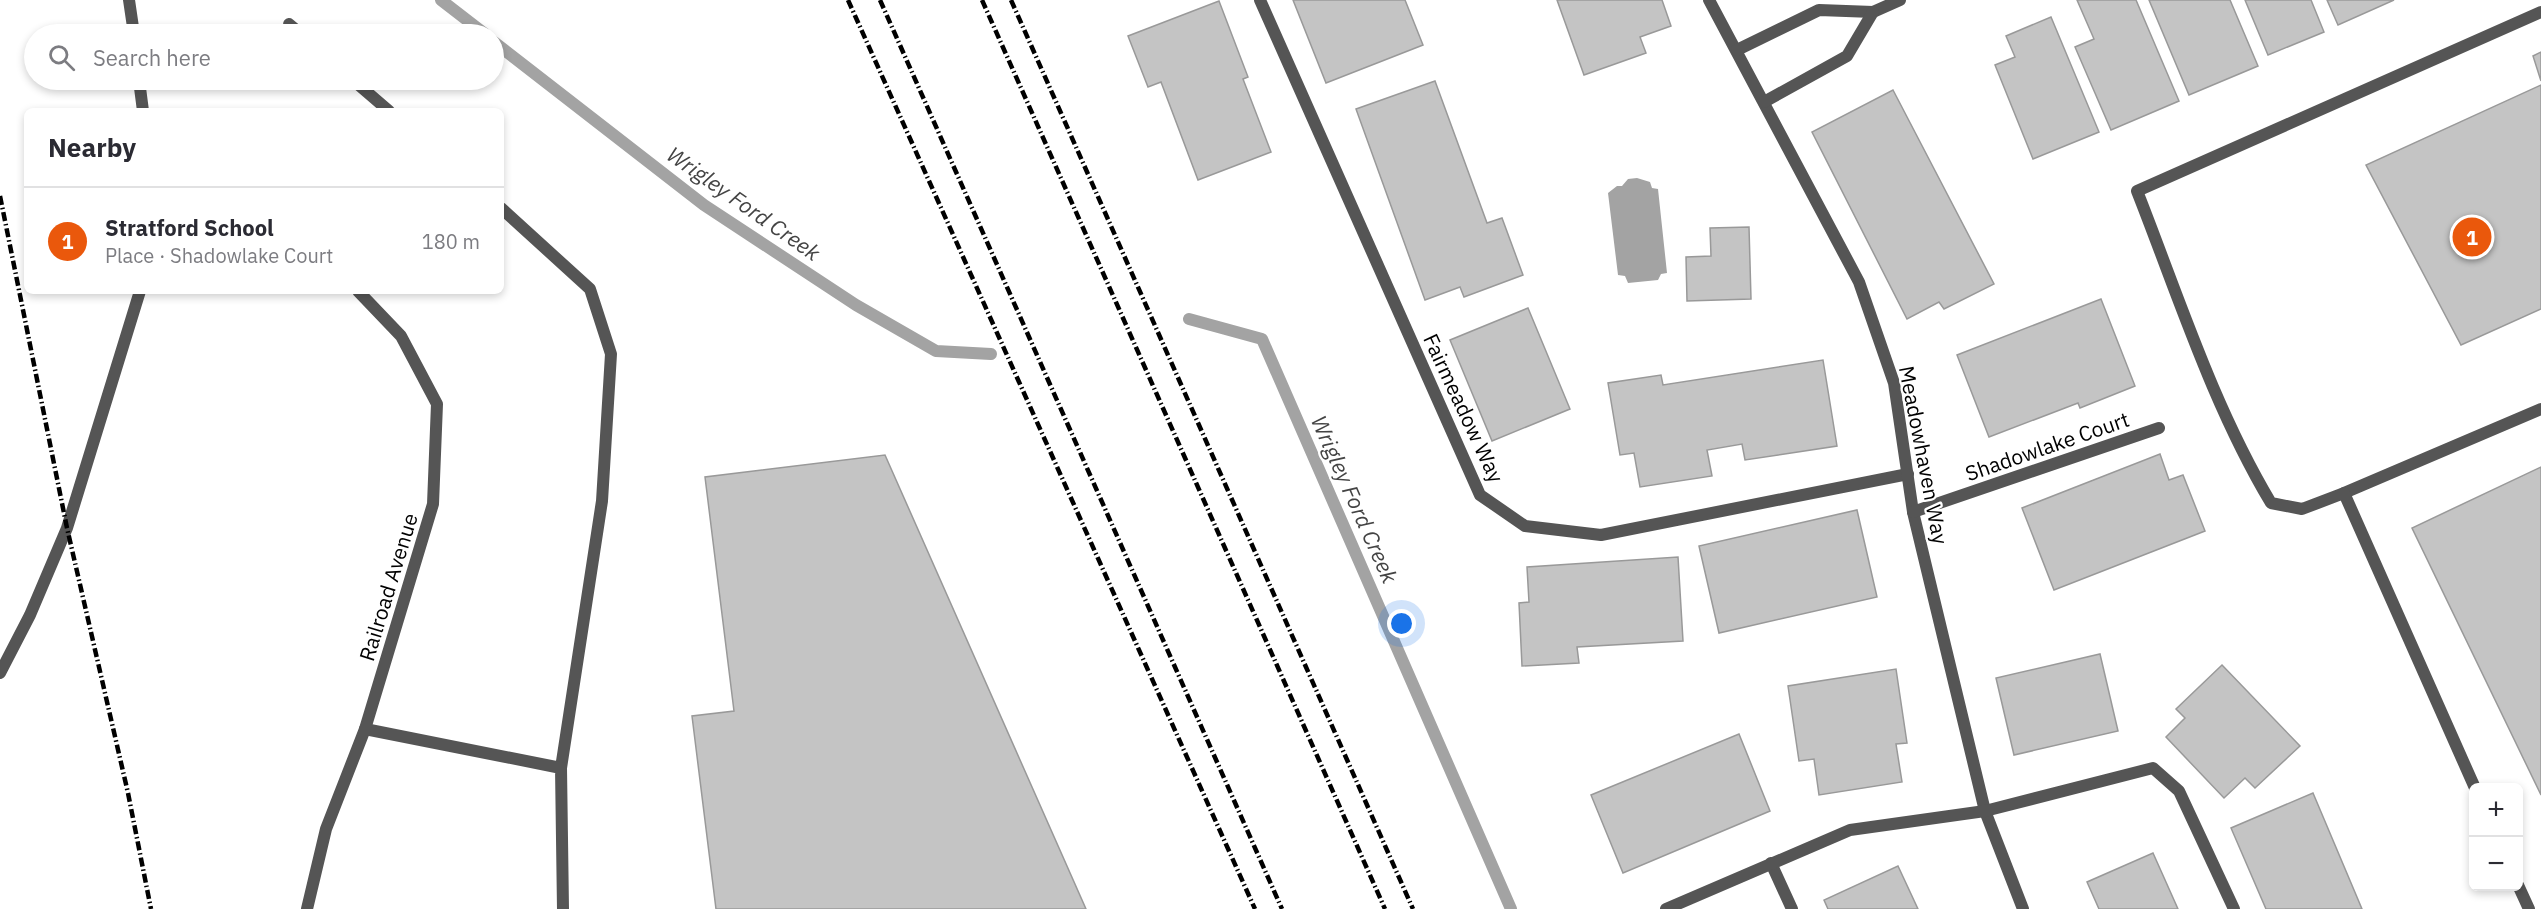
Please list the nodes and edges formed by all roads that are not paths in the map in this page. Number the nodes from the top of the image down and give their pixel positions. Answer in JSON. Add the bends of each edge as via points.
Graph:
{"nodes":[{"id":1,"x":129,"y":0,"type":"edge"},
{"id":2,"x":1260,"y":0,"type":"edge"},
{"id":3,"x":1709,"y":0,"type":"edge"},
{"id":4,"x":1900,"y":0,"type":"edge"},
{"id":5,"x":1873,"y":12,"type":"junction"},
{"id":6,"x":2541,"y":12,"type":"edge"},
{"id":7,"x":133,"y":24,"type":"edge"},
{"id":8,"x":1737,"y":50,"type":"junction"},
{"id":9,"x":140,"y":90,"type":"edge"},
{"id":10,"x":365,"y":90,"type":"edge"},
{"id":11,"x":1764,"y":102,"type":"junction"},
{"id":12,"x":143,"y":108,"type":"edge"},
{"id":13,"x":386,"y":108,"type":"edge"},
{"id":14,"x":504,"y":211,"type":"edge"},
{"id":15,"x":139,"y":294,"type":"edge"},
{"id":16,"x":361,"y":294,"type":"edge"},
{"id":17,"x":2541,"y":409,"type":"edge"},
{"id":18,"x":2159,"y":428,"type":"dead end"},
{"id":19,"x":1908,"y":474,"type":"junction"},
{"id":20,"x":2344,"y":493,"type":"junction"},
{"id":21,"x":1913,"y":512,"type":"junction"},
{"id":22,"x":0,"y":673,"type":"edge"},
{"id":23,"x":365,"y":729,"type":"junction"},
{"id":24,"x":561,"y":768,"type":"junction"},
{"id":25,"x":2473,"y":783,"type":"edge"},
{"id":26,"x":1985,"y":811,"type":"junction"},
{"id":27,"x":1772,"y":863,"type":"junction"},
{"id":28,"x":2521,"y":891,"type":"edge"},
{"id":29,"x":307,"y":909,"type":"edge"},
{"id":30,"x":563,"y":909,"type":"edge"},
{"id":31,"x":1666,"y":909,"type":"edge"},
{"id":32,"x":1792,"y":909,"type":"edge"},
{"id":33,"x":2023,"y":909,"type":"edge"},
{"id":34,"x":2234,"y":909,"type":"edge"},
{"id":35,"x":2529,"y":909,"type":"edge"}],
"edges":[{"from":1,"to":7,"type":"street"},
{"from":2,"to":19,"type":"street","name":"Fairmeadow Way","via":[[1480,495],[1525,526],[1601,535]]},
{"from":3,"to":8,"type":"street","name":"Meadowhaven Way"},
{"from":4,"to":5,"type":"street"},
{"from":5,"to":8,"type":"street","via":[[1819,10]]},
{"from":5,"to":11,"type":"street","via":[[1847,56]]},
{"from":6,"to":20,"type":"street","via":[[2137,191],[2224,412],[2271,503],[2302,509]]},
{"from":8,"to":11,"type":"street","name":"Meadowhaven Way"},
{"from":9,"to":12,"type":"street"},
{"from":10,"to":13,"type":"street"},
{"from":11,"to":19,"type":"street","name":"Meadowhaven Way","via":[[1859,282],[1894,383]]},
{"from":14,"to":24,"type":"street","via":[[590,289],[611,354],[602,501]]},
{"from":15,"to":22,"type":"street","via":[[67,528]]},
{"from":16,"to":23,"type":"street","name":"Railroad Avenue","via":[[401,336],[437,404],[433,504]]},
{"from":17,"to":20,"type":"street"},
{"from":18,"to":21,"type":"street","name":"Shadowlake Court"},
{"from":19,"to":21,"type":"street","name":"Meadowhaven Way"},
{"from":20,"to":25,"type":"street"},
{"from":21,"to":26,"type":"street","name":"Meadowhaven Way"},
{"from":23,"to":24,"type":"street"},
{"from":23,"to":29,"type":"street","name":"Railroad Avenue","via":[[326,829]]},
{"from":24,"to":30,"type":"street"},
{"from":26,"to":27,"type":"street","via":[[1850,830]]},
{"from":26,"to":33,"type":"street","name":"Meadowhaven Way"},
{"from":26,"to":34,"type":"street","via":[[2153,768],[2180,791]]},
{"from":27,"to":31,"type":"street"},
{"from":27,"to":32,"type":"street"},
{"from":28,"to":35,"type":"street"}]}
